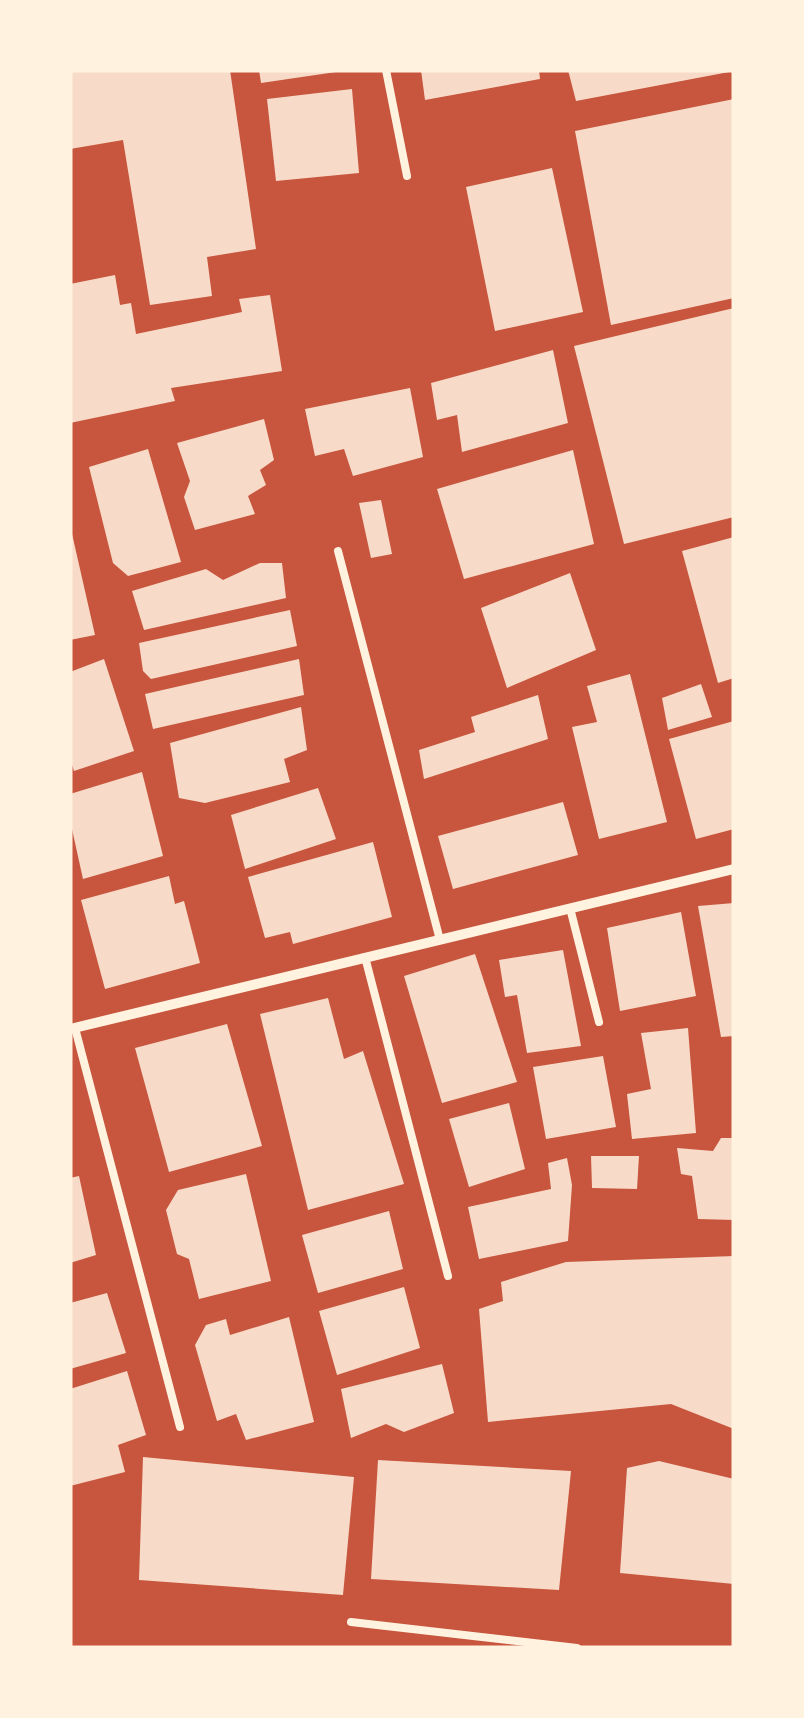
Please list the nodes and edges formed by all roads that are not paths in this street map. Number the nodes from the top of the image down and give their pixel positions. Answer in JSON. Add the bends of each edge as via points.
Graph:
{"nodes":[{"id":1,"x":386,"y":70,"type":"edge"},
{"id":2,"x":408,"y":176,"type":"dead end"},
{"id":3,"x":338,"y":551,"type":"dead end"},
{"id":4,"x":734,"y":869,"type":"edge"},
{"id":5,"x":570,"y":908,"type":"junction"},
{"id":6,"x":440,"y":940,"type":"junction"},
{"id":7,"x":365,"y":957,"type":"junction"},
{"id":8,"x":599,"y":1022,"type":"dead end"},
{"id":9,"x":72,"y":1029,"type":"edge"},
{"id":10,"x":448,"y":1276,"type":"dead end"},
{"id":11,"x":180,"y":1427,"type":"dead end"},
{"id":12,"x":351,"y":1622,"type":"dead end"},
{"id":13,"x":577,"y":1648,"type":"edge"},
{"id":14,"x":590,"y":1648,"type":"edge"}],
"edges":[{"from":1,"to":2,"type":"lane"},
{"from":3,"to":6,"type":"lane"},
{"from":4,"to":5,"type":"street"},
{"from":5,"to":6,"type":"street"},
{"from":5,"to":8,"type":"lane"},
{"from":6,"to":7,"type":"street"},
{"from":7,"to":9,"type":"street"},
{"from":7,"to":10,"type":"lane"},
{"from":9,"to":11,"type":"lane"},
{"from":12,"to":13,"type":"lane"},
{"from":13,"to":14,"type":"lane"}]}
